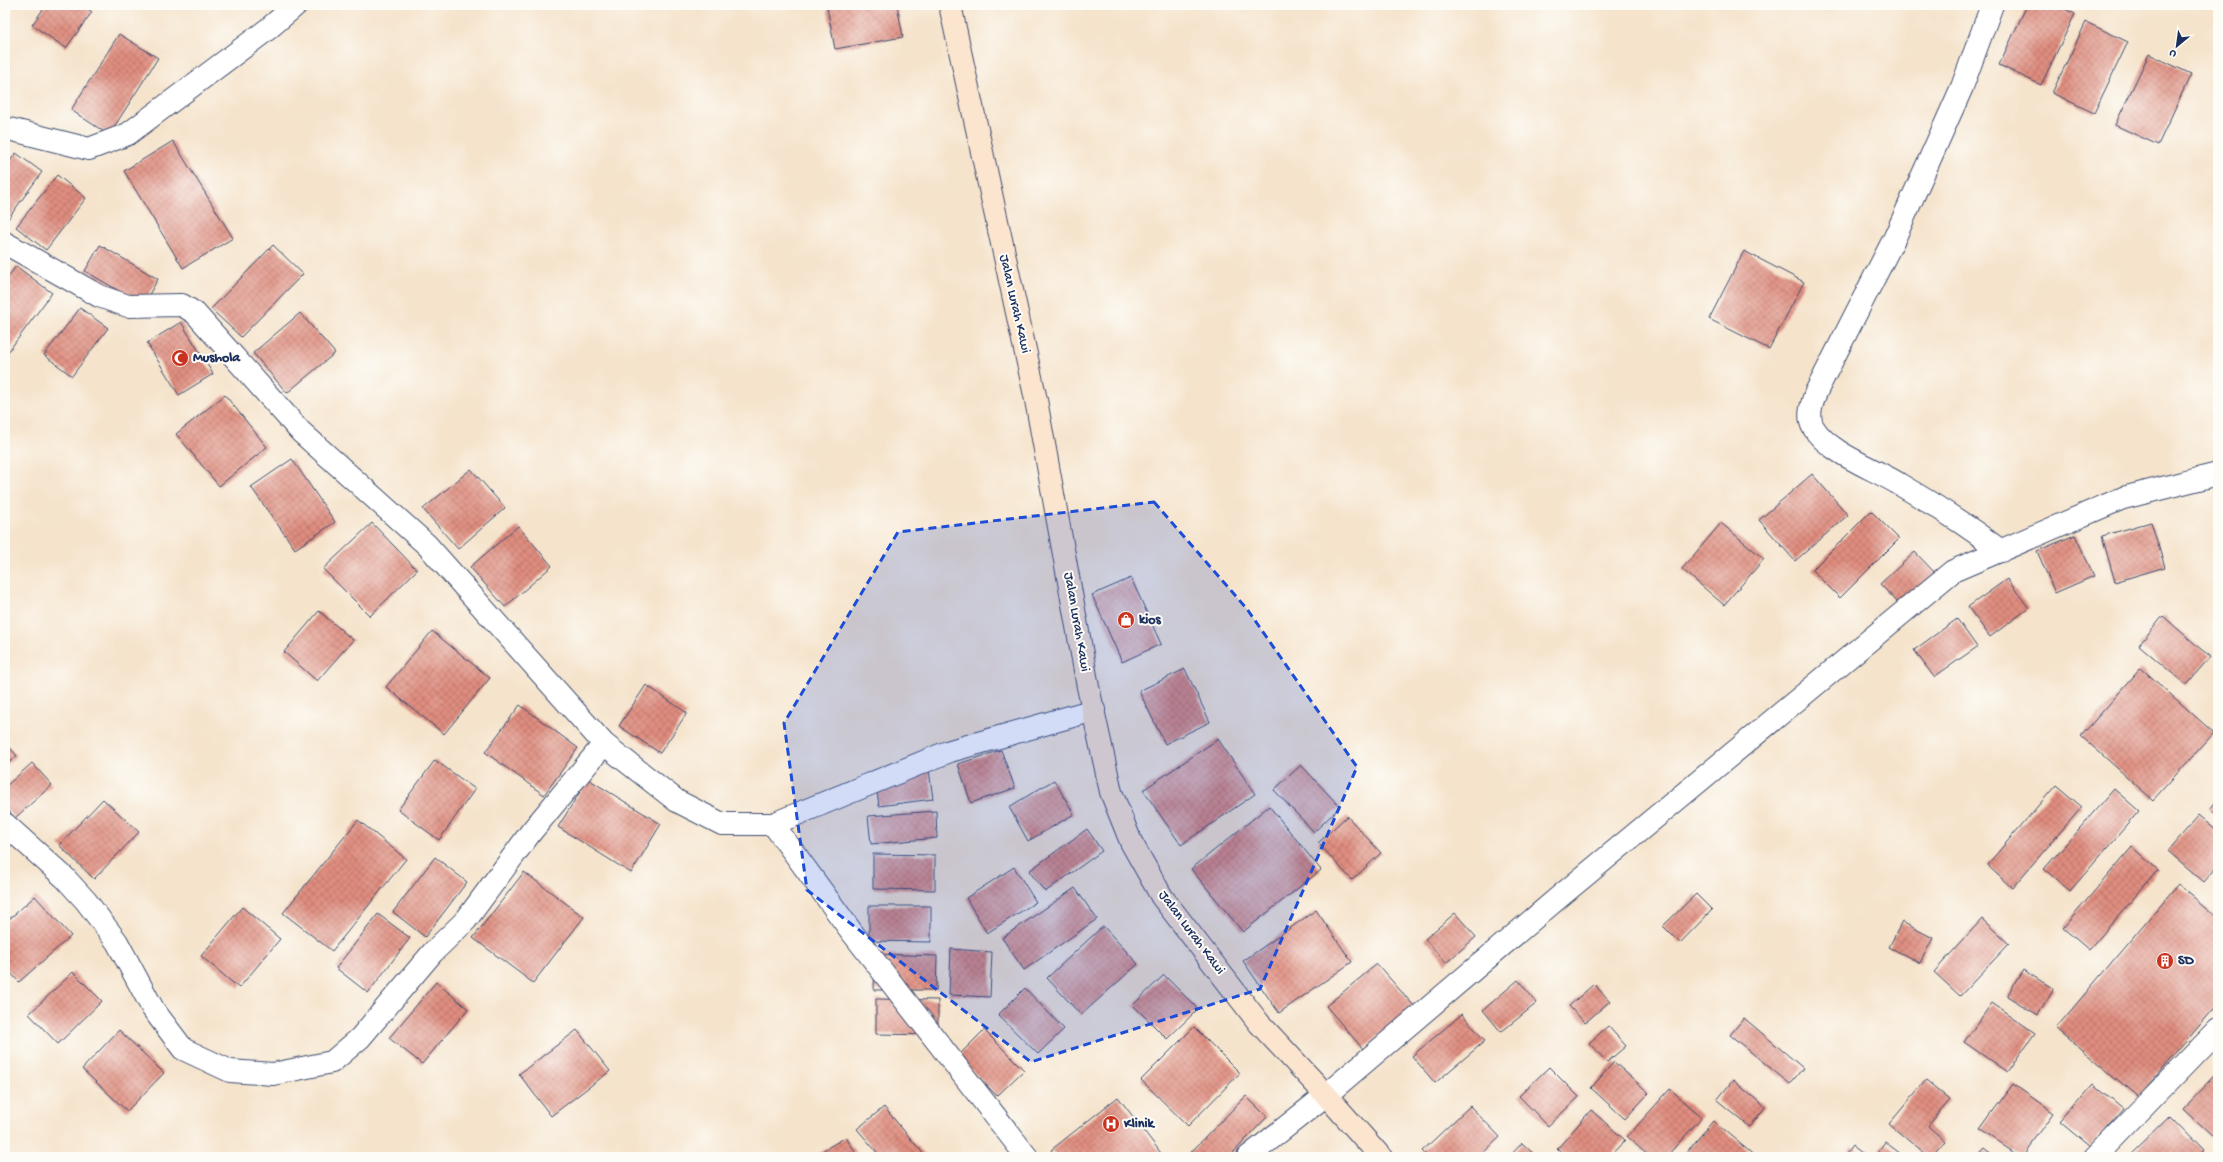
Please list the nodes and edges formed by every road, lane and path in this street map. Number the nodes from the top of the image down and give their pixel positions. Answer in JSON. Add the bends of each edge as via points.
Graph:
{"nodes":[{"id":1,"x":296,"y":5,"type":"edge"},
{"id":2,"x":950,"y":5,"type":"edge"},
{"id":3,"x":1992,"y":5,"type":"edge"},
{"id":4,"x":5,"y":128,"type":"edge"},
{"id":5,"x":5,"y":243,"type":"edge"},
{"id":6,"x":2218,"y":474,"type":"edge"},
{"id":7,"x":2001,"y":551,"type":"junction"},
{"id":8,"x":1094,"y":710,"type":"junction"},
{"id":9,"x":604,"y":744,"type":"junction"},
{"id":10,"x":5,"y":824,"type":"edge"},
{"id":11,"x":772,"y":824,"type":"junction"},
{"id":12,"x":2218,"y":1030,"type":"edge"},
{"id":13,"x":1326,"y":1094,"type":"junction"},
{"id":14,"x":1027,"y":1157,"type":"edge"},
{"id":15,"x":1248,"y":1157,"type":"edge"},
{"id":16,"x":1381,"y":1157,"type":"edge"},
{"id":17,"x":2094,"y":1157,"type":"edge"}],
"edges":[{"from":1,"to":4,"type":"street","via":[[128,134],[88,149]]},
{"from":2,"to":8,"type":"street","name":"Jalan Lurah Kawi","via":[[1036,400]]},
{"from":3,"to":7,"type":"street","via":[[1962,87],[1895,237],[1810,408],[1813,426],[1821,438],[1965,523]]},
{"from":5,"to":9,"type":"street","via":[[99,296],[128,306],[182,305],[195,313],[301,432],[427,545]]},
{"from":6,"to":7,"type":"street","via":[[2123,498]]},
{"from":7,"to":13,"type":"street","via":[[1953,572],[1558,898]]},
{"from":8,"to":11,"type":"street","via":[[950,751]]},
{"from":8,"to":13,"type":"street","name":"Jalan Lurah Kawi","via":[[1110,792],[1131,842],[1162,897],[1259,1023]]},
{"from":9,"to":10,"type":"street","via":[[531,832],[466,920],[433,952],[390,1006],[360,1038],[332,1062],[273,1074],[230,1071],[183,1049],[153,1010],[117,942],[86,901],[65,878]]},
{"from":9,"to":11,"type":"street","via":[[677,801],[722,824]]},
{"from":11,"to":14,"type":"street","via":[[856,938]]},
{"from":12,"to":17,"type":"street"},
{"from":13,"to":15,"type":"street"},
{"from":13,"to":16,"type":"street","name":"Jalan Lurah Kawi"}]}
